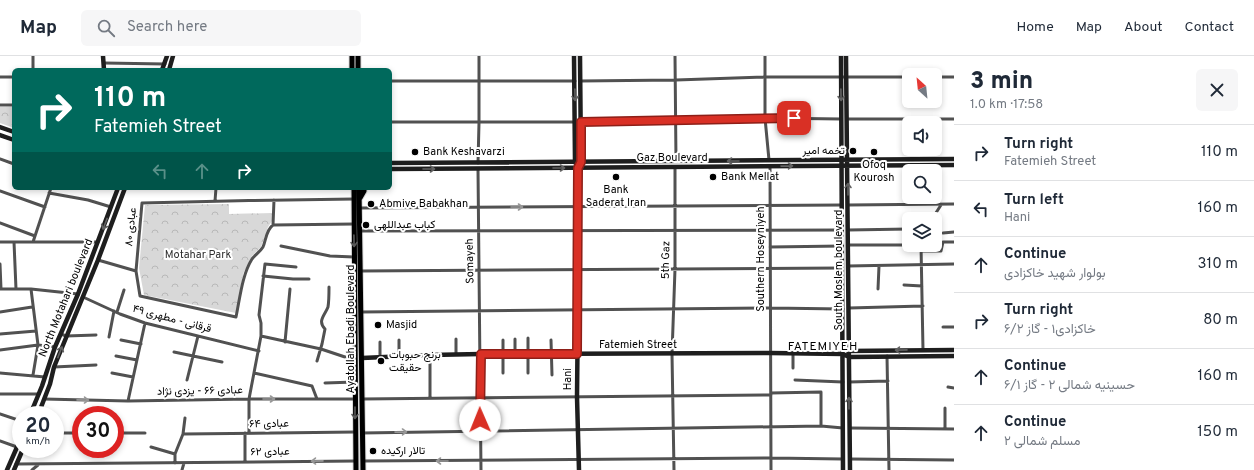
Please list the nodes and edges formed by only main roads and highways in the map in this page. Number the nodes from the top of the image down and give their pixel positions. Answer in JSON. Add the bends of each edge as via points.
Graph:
{"nodes":[{"id":1,"x":104,"y":56,"type":"edge"},
{"id":2,"x":167,"y":56,"type":"edge"},
{"id":3,"x":173,"y":56,"type":"edge"},
{"id":4,"x":352,"y":56,"type":"edge"},
{"id":5,"x":358,"y":56,"type":"edge"},
{"id":6,"x":574,"y":56,"type":"edge"},
{"id":7,"x":580,"y":56,"type":"edge"},
{"id":8,"x":841,"y":56,"type":"edge"},
{"id":9,"x":846,"y":56,"type":"edge"},
{"id":10,"x":104,"y":68,"type":"edge"},
{"id":11,"x":163,"y":68,"type":"edge"},
{"id":12,"x":170,"y":68,"type":"edge"},
{"id":13,"x":352,"y":68,"type":"edge"},
{"id":14,"x":358,"y":68,"type":"edge"},
{"id":15,"x":0,"y":127,"type":"edge"},
{"id":16,"x":12,"y":131,"type":"edge"},
{"id":17,"x":0,"y":135,"type":"edge"},
{"id":18,"x":12,"y":139,"type":"edge"},
{"id":19,"x":954,"y":159,"type":"edge"},
{"id":20,"x":842,"y":160,"type":"junction"},
{"id":21,"x":847,"y":160,"type":"junction"},
{"id":22,"x":575,"y":162,"type":"junction"},
{"id":23,"x":581,"y":162,"type":"junction"},
{"id":24,"x":392,"y":164,"type":"edge"},
{"id":25,"x":954,"y":165,"type":"edge"},
{"id":26,"x":842,"y":166,"type":"junction"},
{"id":27,"x":847,"y":166,"type":"junction"},
{"id":28,"x":578,"y":168,"type":"junction"},
{"id":29,"x":392,"y":169,"type":"edge"},
{"id":30,"x":117,"y":190,"type":"edge"},
{"id":31,"x":124,"y":190,"type":"edge"},
{"id":32,"x":354,"y":190,"type":"edge"},
{"id":33,"x":359,"y":190,"type":"edge"},
{"id":34,"x":363,"y":190,"type":"edge"},
{"id":35,"x":360,"y":199,"type":"junction"},
{"id":36,"x":848,"y":266,"type":"junction"},
{"id":37,"x":842,"y":268,"type":"junction"},
{"id":38,"x":954,"y":350,"type":"edge"},
{"id":39,"x":849,"y":351,"type":"junction"},
{"id":40,"x":577,"y":354,"type":"junction"},
{"id":41,"x":843,"y":354,"type":"junction"},
{"id":42,"x":954,"y":356,"type":"edge"},
{"id":43,"x":849,"y":357,"type":"junction"},
{"id":44,"x":362,"y":358,"type":"junction"},
{"id":45,"x":34,"y":406,"type":"edge"},
{"id":46,"x":41,"y":406,"type":"edge"},
{"id":47,"x":12,"y":458,"type":"edge"},
{"id":48,"x":19,"y":458,"type":"edge"},
{"id":49,"x":7,"y":470,"type":"edge"},
{"id":50,"x":14,"y":470,"type":"edge"},
{"id":51,"x":356,"y":470,"type":"edge"},
{"id":52,"x":363,"y":470,"type":"edge"},
{"id":53,"x":579,"y":470,"type":"edge"},
{"id":54,"x":843,"y":470,"type":"edge"},
{"id":55,"x":850,"y":470,"type":"edge"}],
"edges":[{"from":1,"to":10,"type":"main road"},
{"from":2,"to":11,"type":"main road"},
{"from":3,"to":12,"type":"main road"},
{"from":4,"to":13,"type":"main road"},
{"from":5,"to":14,"type":"main road"},
{"from":6,"to":22,"type":"main road","one_way":true},
{"from":7,"to":23,"type":"main road"},
{"from":8,"to":20,"type":"main road","name":"South Moslem boulevard","one_way":true},
{"from":9,"to":21,"type":"main road","name":"South Moslem boulevard"},
{"from":15,"to":16,"type":"main road"},
{"from":17,"to":18,"type":"main road"},
{"from":19,"to":21,"type":"main road","name":"Gaz Boulevard"},
{"from":20,"to":21,"type":"main road","name":"Gaz Boulevard"},
{"from":20,"to":23,"type":"main road","name":"Gaz Boulevard","one_way":true},
{"from":20,"to":26,"type":"main road","name":"South Moslem boulevard"},
{"from":21,"to":27,"type":"main road","name":"South Moslem boulevard"},
{"from":22,"to":23,"type":"main road","name":"Gaz Boulevard"},
{"from":22,"to":24,"type":"main road","name":"Gaz Boulevard"},
{"from":22,"to":28,"type":"main road"},
{"from":23,"to":28,"type":"main road"},
{"from":25,"to":27,"type":"main road","name":"Gaz Boulevard"},
{"from":26,"to":27,"type":"main road","name":"Gaz Boulevard"},
{"from":28,"to":26,"type":"main road","name":"Gaz Boulevard","one_way":true},
{"from":26,"to":37,"type":"main road","name":"South Moslem boulevard"},
{"from":36,"to":27,"type":"main road","name":"South Moslem boulevard","one_way":true},
{"from":29,"to":28,"type":"main road","name":"Gaz Boulevard","one_way":true},
{"from":28,"to":40,"type":"main road","name":"Hani"},
{"from":30,"to":45,"type":"main road","name":"North Motahari boulevard","one_way":true},
{"from":46,"to":31,"type":"main road","name":"North Motahari boulevard","one_way":true,"via":[[54,367]]},
{"from":32,"to":51,"type":"main road","name":"Ayatollah Ebadi Boulevard","one_way":true},
{"from":33,"to":35,"type":"main road","name":"Ayatollah Ebadi Boulevard"},
{"from":34,"to":35,"type":"main road"},
{"from":35,"to":44,"type":"main road","name":"Ayatollah Ebadi Boulevard"},
{"from":36,"to":37,"type":"main road"},
{"from":36,"to":39,"type":"main road","name":"South Moslem boulevard"},
{"from":37,"to":41,"type":"main road","name":"South Moslem boulevard"},
{"from":38,"to":39,"type":"main road","one_way":true},
{"from":39,"to":41,"type":"main road"},
{"from":39,"to":43,"type":"main road","name":"South Moslem boulevard"},
{"from":40,"to":41,"type":"main road","name":"Fatemieh Street"},
{"from":40,"to":44,"type":"main road","name":"Fatemieh Street","via":[[456,354]]},
{"from":40,"to":53,"type":"main road","name":"Hani"},
{"from":41,"to":43,"type":"main road"},
{"from":41,"to":54,"type":"main road","name":"South Moslem boulevard"},
{"from":42,"to":43,"type":"main road"},
{"from":55,"to":43,"type":"main road","name":"South Moslem boulevard","one_way":true},
{"from":44,"to":52,"type":"main road","name":"Ayatollah Ebadi Boulevard"},
{"from":47,"to":49,"type":"main road"},
{"from":48,"to":50,"type":"main road"}]}
